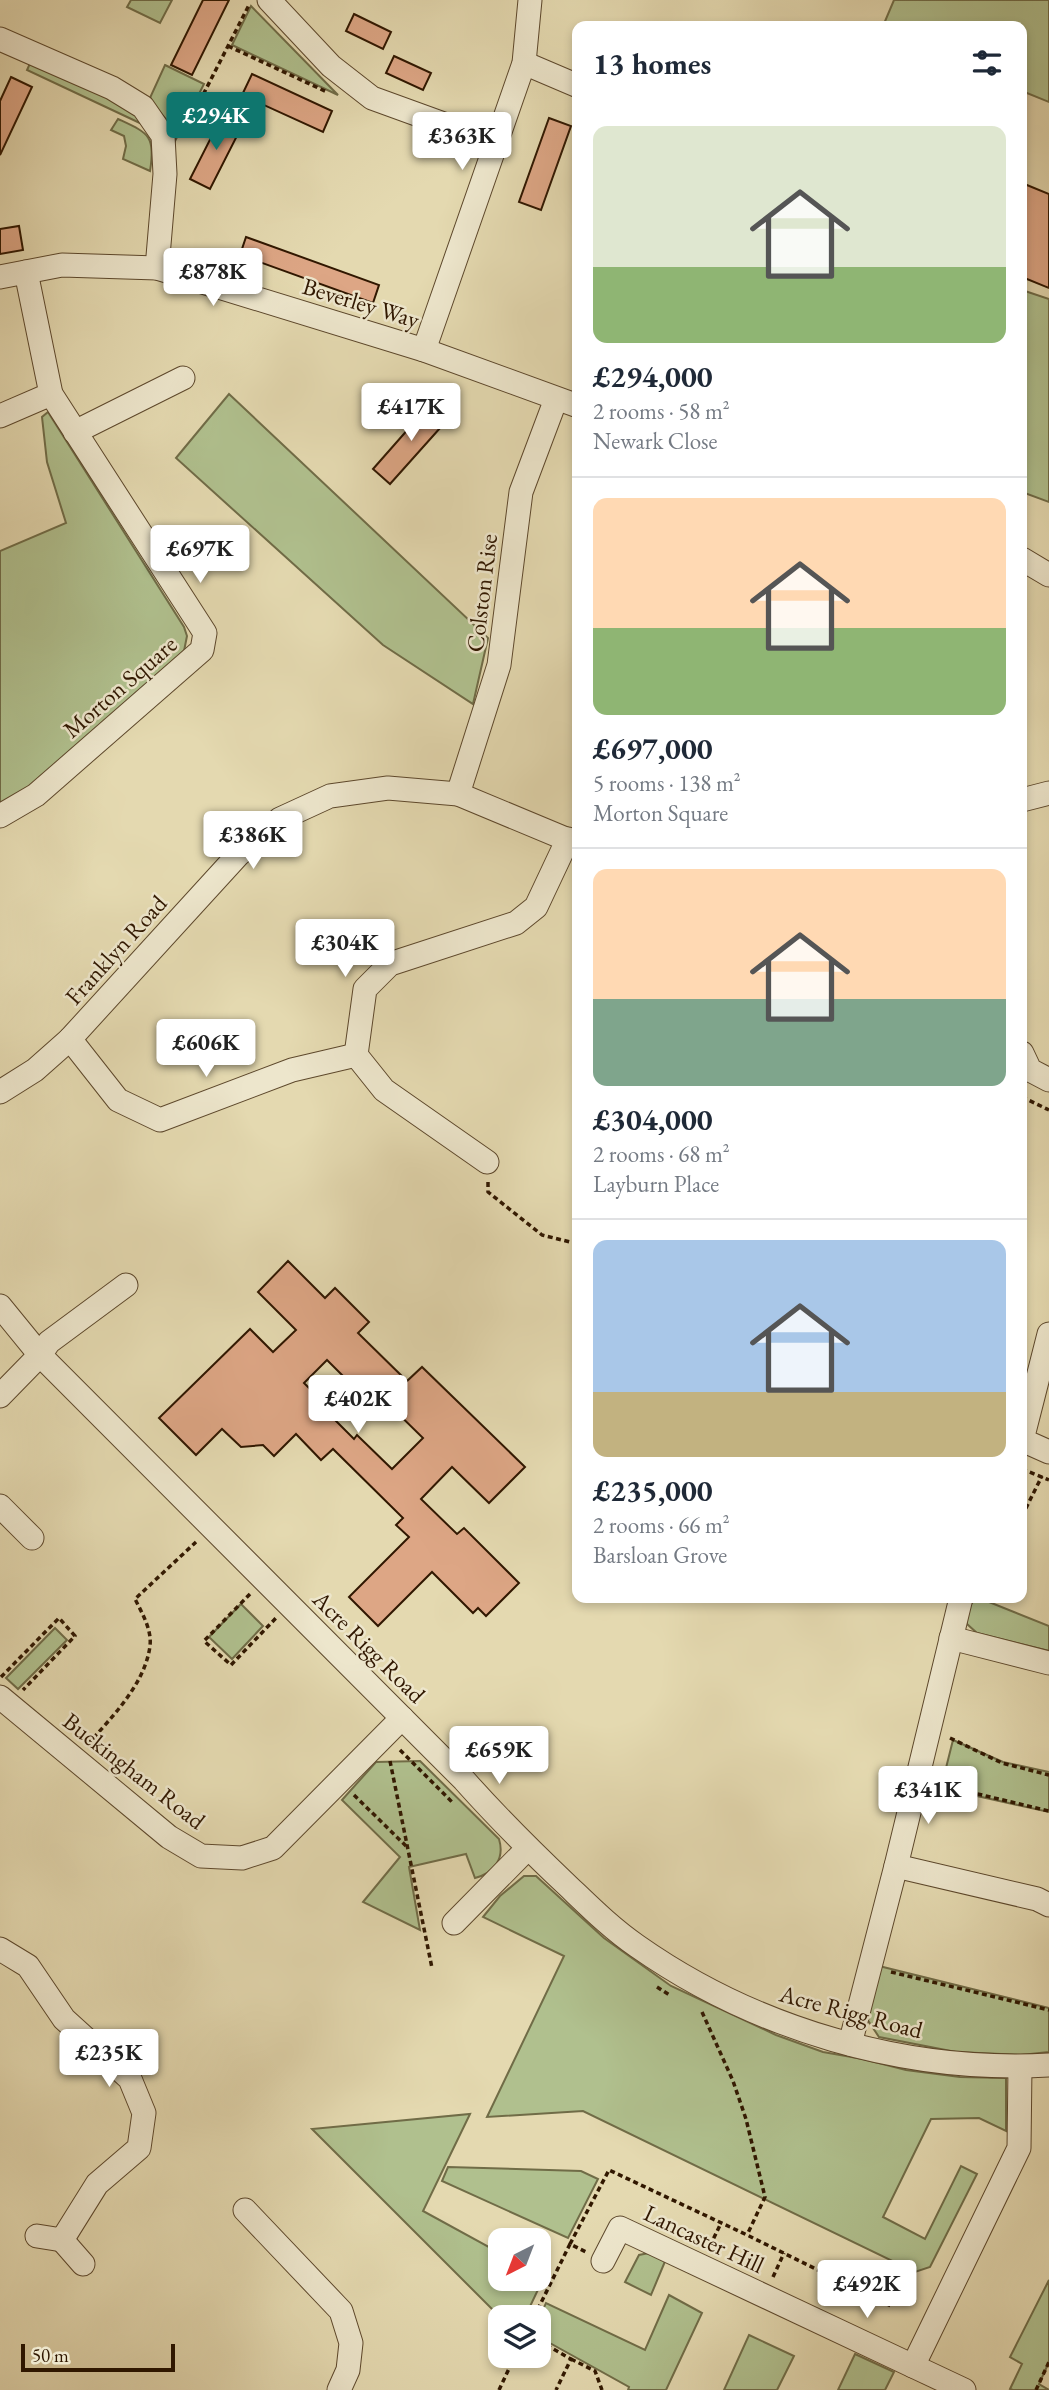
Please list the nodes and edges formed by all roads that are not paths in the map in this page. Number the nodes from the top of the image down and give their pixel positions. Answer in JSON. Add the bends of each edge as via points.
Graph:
{"nodes":[{"id":1,"x":269,"y":0,"type":"edge"},
{"id":2,"x":530,"y":0,"type":"edge"},
{"id":3,"x":0,"y":39,"type":"edge"},
{"id":4,"x":524,"y":63,"type":"junction"},
{"id":5,"x":572,"y":83,"type":"edge"},
{"id":6,"x":496,"y":143,"type":"junction"},
{"id":7,"x":157,"y":268,"type":"junction"},
{"id":8,"x":26,"y":272,"type":"junction"},
{"id":9,"x":0,"y":277,"type":"edge"},
{"id":10,"x":424,"y":350,"type":"junction"},
{"id":11,"x":183,"y":378,"type":"dead end"},
{"id":12,"x":51,"y":394,"type":"junction"},
{"id":13,"x":567,"y":403,"type":"edge"},
{"id":14,"x":0,"y":416,"type":"edge"},
{"id":15,"x":75,"y":432,"type":"junction"},
{"id":16,"x":1027,"y":562,"type":"edge"},
{"id":17,"x":1049,"y":575,"type":"edge"},
{"id":18,"x":1049,"y":793,"type":"edge"},
{"id":19,"x":458,"y":794,"type":"junction"},
{"id":20,"x":1027,"y":799,"type":"edge"},
{"id":21,"x":0,"y":816,"type":"edge"},
{"id":22,"x":572,"y":841,"type":"edge"},
{"id":23,"x":572,"y":843,"type":"edge"},
{"id":24,"x":70,"y":1039,"type":"junction"},
{"id":25,"x":356,"y":1055,"type":"junction"},
{"id":26,"x":1027,"y":1064,"type":"edge"},
{"id":27,"x":1049,"y":1080,"type":"edge"},
{"id":28,"x":0,"y":1092,"type":"edge"},
{"id":29,"x":487,"y":1162,"type":"road end"},
{"id":30,"x":126,"y":1285,"type":"dead end"},
{"id":31,"x":0,"y":1306,"type":"edge"},
{"id":32,"x":1049,"y":1334,"type":"edge"},
{"id":33,"x":40,"y":1355,"type":"junction"},
{"id":34,"x":0,"y":1396,"type":"edge"},
{"id":35,"x":1027,"y":1424,"type":"edge"},
{"id":36,"x":1027,"y":1442,"type":"edge"},
{"id":37,"x":1049,"y":1452,"type":"edge"},
{"id":38,"x":0,"y":1506,"type":"edge"},
{"id":39,"x":32,"y":1538,"type":"dead end"},
{"id":40,"x":960,"y":1603,"type":"edge"},
{"id":41,"x":951,"y":1638,"type":"junction"},
{"id":42,"x":1049,"y":1663,"type":"edge"},
{"id":43,"x":4,"y":1701,"type":"edge"},
{"id":44,"x":402,"y":1718,"type":"junction"},
{"id":45,"x":528,"y":1848,"type":"junction"},
{"id":46,"x":896,"y":1867,"type":"junction"},
{"id":47,"x":1049,"y":1905,"type":"edge"},
{"id":48,"x":454,"y":1923,"type":"dead end"},
{"id":49,"x":0,"y":1950,"type":"edge"},
{"id":50,"x":850,"y":2044,"type":"junction"},
{"id":51,"x":1049,"y":2065,"type":"edge"},
{"id":52,"x":1020,"y":2067,"type":"junction"},
{"id":53,"x":245,"y":2210,"type":"dead end"},
{"id":54,"x":37,"y":2236,"type":"dead end"},
{"id":55,"x":62,"y":2240,"type":"junction"},
{"id":56,"x":603,"y":2261,"type":"road end"},
{"id":57,"x":83,"y":2264,"type":"dead end"},
{"id":58,"x":913,"y":2366,"type":"junction"},
{"id":59,"x":339,"y":2390,"type":"edge"},
{"id":60,"x":964,"y":2390,"type":"edge"}],
"edges":[{"from":1,"to":6,"type":"street","via":[[331,65],[372,98]]},
{"from":2,"to":4,"type":"street"},
{"from":3,"to":7,"type":"street","via":[[112,88],[143,107],[163,136],[165,174]]},
{"from":4,"to":5,"type":"street"},
{"from":4,"to":6,"type":"street"},
{"from":6,"to":10,"type":"street"},
{"from":7,"to":8,"type":"street","name":"Beverley Way","via":[[62,265]]},
{"from":7,"to":10,"type":"street","name":"Beverley Way"},
{"from":8,"to":9,"type":"street","name":"Beverley Way"},
{"from":8,"to":12,"type":"street","name":"Morton Square"},
{"from":10,"to":13,"type":"street","name":"Beverley Way"},
{"from":11,"to":15,"type":"street"},
{"from":12,"to":14,"type":"street"},
{"from":12,"to":15,"type":"street","name":"Morton Square"},
{"from":13,"to":19,"type":"street","name":"Colston Rise","via":[[521,492],[499,665]]},
{"from":15,"to":21,"type":"street","name":"Morton Square","via":[[205,634],[202,650],[36,794]]},
{"from":16,"to":17,"type":"street"},
{"from":18,"to":20,"type":"street"},
{"from":19,"to":22,"type":"street","name":"Franklyn Road"},
{"from":19,"to":24,"type":"street","name":"Franklyn Road","via":[[388,788],[330,796],[280,819],[238,855]]},
{"from":23,"to":25,"type":"street","via":[[536,907],[516,923],[390,964],[365,989]]},
{"from":24,"to":25,"type":"street","via":[[118,1100],[160,1120],[292,1070]]},
{"from":24,"to":28,"type":"street","name":"Franklyn Road","via":[[35,1070]]},
{"from":25,"to":29,"type":"street","via":[[384,1090]]},
{"from":26,"to":27,"type":"street"},
{"from":30,"to":33,"type":"street","via":[[49,1342]]},
{"from":31,"to":33,"type":"street","name":"Acre Rigg Road"},
{"from":32,"to":35,"type":"street"},
{"from":33,"to":34,"type":"street"},
{"from":33,"to":44,"type":"street","name":"Acre Rigg Road"},
{"from":36,"to":37,"type":"street"},
{"from":38,"to":39,"type":"street"},
{"from":40,"to":41,"type":"street"},
{"from":41,"to":42,"type":"street"},
{"from":41,"to":46,"type":"street"},
{"from":43,"to":44,"type":"street","name":"Buckingham Road","via":[[169,1837],[201,1856],[242,1858],[273,1848]]},
{"from":44,"to":45,"type":"street","name":"Acre Rigg Road"},
{"from":45,"to":48,"type":"street"},
{"from":45,"to":50,"type":"street","name":"Acre Rigg Road","via":[[635,1945],[703,1987],[760,2014]]},
{"from":46,"to":47,"type":"street"},
{"from":46,"to":50,"type":"street"},
{"from":49,"to":55,"type":"street","via":[[27,1966],[64,2020],[130,2079],[144,2113],[139,2148],[97,2184]]},
{"from":50,"to":52,"type":"street","name":"Acre Rigg Road","via":[[925,2060]]},
{"from":51,"to":52,"type":"street","name":"Acre Rigg Road"},
{"from":52,"to":58,"type":"street","via":[[1019,2148]]},
{"from":53,"to":59,"type":"street","via":[[341,2311],[351,2343],[348,2370]]},
{"from":54,"to":55,"type":"street"},
{"from":55,"to":57,"type":"street"},
{"from":56,"to":58,"type":"street","name":"Lancaster Hill","via":[[620,2228]]},
{"from":58,"to":60,"type":"street","name":"Lancaster Hill"}]}
